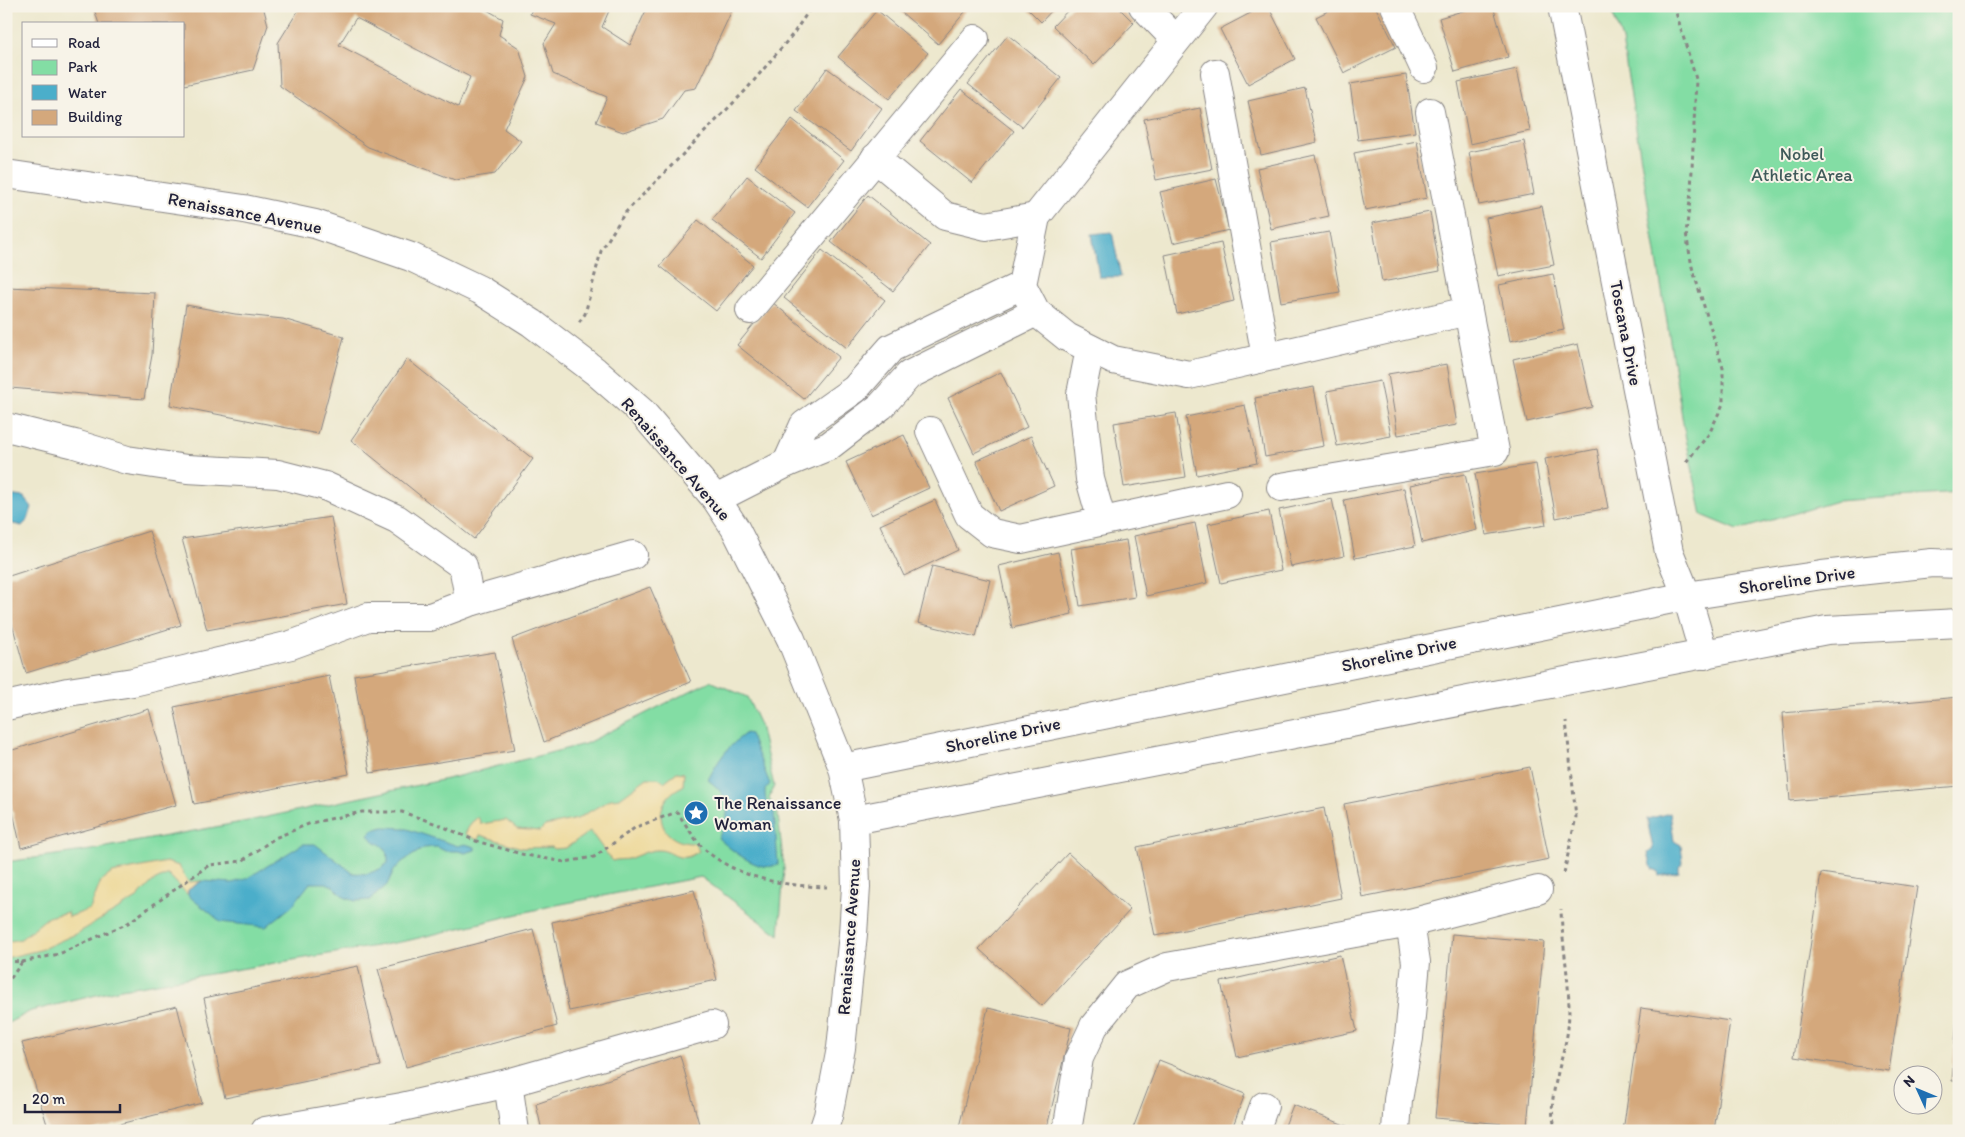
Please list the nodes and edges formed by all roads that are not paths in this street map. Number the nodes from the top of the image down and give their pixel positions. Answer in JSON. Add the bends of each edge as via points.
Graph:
{"nodes":[{"id":1,"x":1143,"y":6,"type":"edge"},
{"id":2,"x":1204,"y":6,"type":"edge"},
{"id":3,"x":1396,"y":6,"type":"edge"},
{"id":4,"x":1562,"y":6,"type":"edge"},
{"id":5,"x":975,"y":40,"type":"dead end"},
{"id":6,"x":1176,"y":40,"type":"junction"},
{"id":7,"x":1424,"y":68,"type":"dead end"},
{"id":8,"x":1215,"y":73,"type":"dead end"},
{"id":9,"x":1430,"y":112,"type":"dead end"},
{"id":10,"x":875,"y":158,"type":"junction"},
{"id":11,"x":6,"y":174,"type":"edge"},
{"id":12,"x":1036,"y":217,"type":"junction"},
{"id":13,"x":1022,"y":285,"type":"junction"},
{"id":14,"x":750,"y":310,"type":"dead end"},
{"id":15,"x":1468,"y":311,"type":"junction"},
{"id":16,"x":1036,"y":312,"type":"junction"},
{"id":17,"x":1090,"y":348,"type":"junction"},
{"id":18,"x":1266,"y":357,"type":"junction"},
{"id":19,"x":6,"y":427,"type":"edge"},
{"id":20,"x":930,"y":431,"type":"dead end"},
{"id":21,"x":787,"y":463,"type":"junction"},
{"id":22,"x":1282,"y":487,"type":"dead end"},
{"id":23,"x":1227,"y":494,"type":"dead end"},
{"id":24,"x":716,"y":499,"type":"junction"},
{"id":25,"x":1102,"y":521,"type":"junction"},
{"id":26,"x":632,"y":556,"type":"dead end"},
{"id":27,"x":1959,"y":564,"type":"edge"},
{"id":28,"x":1687,"y":596,"type":"junction"},
{"id":29,"x":470,"y":602,"type":"junction"},
{"id":30,"x":1959,"y":623,"type":"edge"},
{"id":31,"x":1704,"y":655,"type":"junction"},
{"id":32,"x":6,"y":706,"type":"edge"},
{"id":33,"x":843,"y":768,"type":"junction"},
{"id":34,"x":854,"y":820,"type":"junction"},
{"id":35,"x":1554,"y":891,"type":"road end"},
{"id":36,"x":1410,"y":923,"type":"junction"},
{"id":37,"x":712,"y":1025,"type":"dead end"},
{"id":38,"x":508,"y":1083,"type":"junction"},
{"id":39,"x":265,"y":1131,"type":"edge"},
{"id":40,"x":515,"y":1131,"type":"edge"},
{"id":41,"x":822,"y":1131,"type":"edge"},
{"id":42,"x":1067,"y":1131,"type":"edge"},
{"id":43,"x":1396,"y":1131,"type":"edge"}],
"edges":[{"from":1,"to":6,"type":"street"},
{"from":2,"to":6,"type":"street"},
{"from":3,"to":7,"type":"street"},
{"from":4,"to":28,"type":"street","name":"Toscana Drive","via":[[1668,552]]},
{"from":5,"to":10,"type":"street"},
{"from":6,"to":12,"type":"street"},
{"from":8,"to":18,"type":"street"},
{"from":9,"to":15,"type":"street"},
{"from":10,"to":12,"type":"street","via":[[945,216],[986,226]]},
{"from":10,"to":14,"type":"street"},
{"from":11,"to":24,"type":"street","name":"Renaissance Avenue","via":[[244,209],[315,224],[411,257],[480,290],[561,344],[642,412]]},
{"from":12,"to":13,"type":"street"},
{"from":13,"to":16,"type":"street"},
{"from":13,"to":21,"type":"street","via":[[891,348],[854,389],[804,425]]},
{"from":15,"to":18,"type":"street"},
{"from":15,"to":22,"type":"street","via":[[1495,451]]},
{"from":16,"to":17,"type":"street","via":[[1067,337]]},
{"from":16,"to":21,"type":"street","via":[[909,375],[881,406],[829,446]]},
{"from":17,"to":18,"type":"street","via":[[1113,360],[1189,375]]},
{"from":17,"to":25,"type":"street","via":[[1081,394],[1090,479]]},
{"from":19,"to":29,"type":"street","via":[[127,460],[187,469],[278,474],[325,486],[396,518],[463,566]]},
{"from":20,"to":25,"type":"street","via":[[969,515],[992,533],[1021,539]]},
{"from":21,"to":24,"type":"street"},
{"from":23,"to":25,"type":"street"},
{"from":24,"to":33,"type":"street","name":"Renaissance Avenue","via":[[735,528],[791,639]]},
{"from":26,"to":29,"type":"street"},
{"from":27,"to":28,"type":"street","name":"Shoreline Drive","via":[[1932,563],[1822,575]]},
{"from":28,"to":31,"type":"street","name":"Toscana Drive"},
{"from":28,"to":33,"type":"street","name":"Shoreline Drive"},
{"from":29,"to":32,"type":"street","via":[[430,617],[368,617],[291,645],[133,682]]},
{"from":30,"to":31,"type":"street","via":[[1827,630]]},
{"from":31,"to":34,"type":"street"},
{"from":33,"to":34,"type":"street","name":"Renaissance Avenue"},
{"from":34,"to":41,"type":"street","name":"Renaissance Avenue","via":[[856,887],[841,1048],[828,1116]]},
{"from":35,"to":36,"type":"street"},
{"from":36,"to":42,"type":"street","via":[[1167,967],[1127,985],[1094,1026],[1079,1058]]},
{"from":36,"to":43,"type":"street","via":[[1416,962]]},
{"from":37,"to":38,"type":"street"},
{"from":38,"to":39,"type":"street","via":[[402,1107]]},
{"from":38,"to":40,"type":"street"}]}
